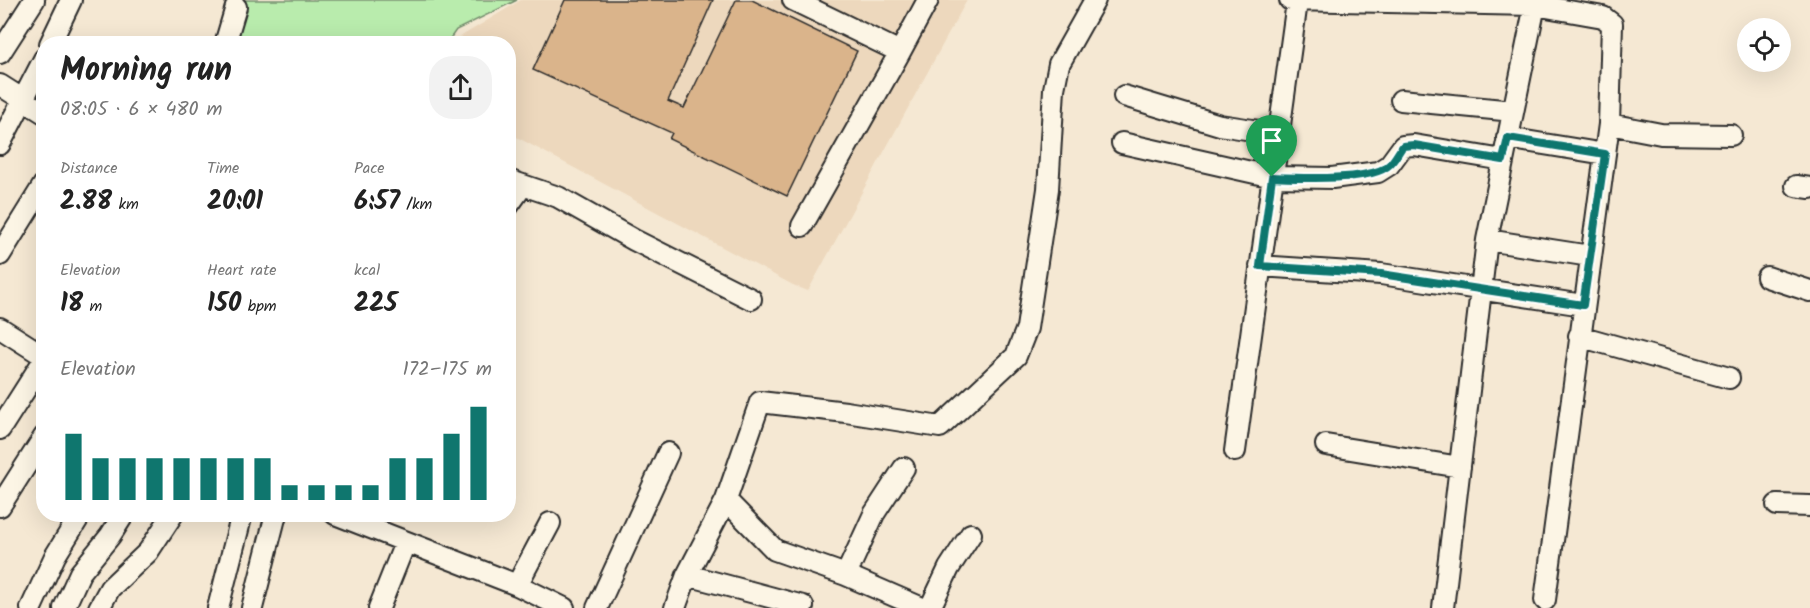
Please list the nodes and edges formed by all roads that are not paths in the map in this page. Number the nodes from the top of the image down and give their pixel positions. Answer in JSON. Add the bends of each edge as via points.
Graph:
{"nodes":[{"id":1,"x":34,"y":0,"type":"edge"},
{"id":2,"x":71,"y":0,"type":"edge"},
{"id":3,"x":793,"y":0,"type":"edge"},
{"id":4,"x":928,"y":0,"type":"edge"},
{"id":5,"x":1095,"y":0,"type":"edge"},
{"id":6,"x":1293,"y":1,"type":"edge"},
{"id":7,"x":1505,"y":3,"type":"edge"},
{"id":8,"x":1535,"y":3,"type":"edge"},
{"id":9,"x":236,"y":7,"type":"dead end"},
{"id":10,"x":55,"y":36,"type":"edge"},
{"id":11,"x":227,"y":36,"type":"edge"},
{"id":12,"x":900,"y":52,"type":"junction"},
{"id":13,"x":0,"y":53,"type":"edge"},
{"id":14,"x":36,"y":76,"type":"edge"},
{"id":15,"x":0,"y":86,"type":"edge"},
{"id":16,"x":1124,"y":96,"type":"dead end"},
{"id":17,"x":1401,"y":100,"type":"dead end"},
{"id":18,"x":24,"y":101,"type":"junction"},
{"id":19,"x":36,"y":108,"type":"edge"},
{"id":20,"x":1513,"y":111,"type":"junction"},
{"id":21,"x":1609,"y":124,"type":"junction"},
{"id":22,"x":1278,"y":135,"type":"junction"},
{"id":23,"x":1731,"y":135,"type":"dead end"},
{"id":24,"x":1508,"y":138,"type":"junction"},
{"id":25,"x":1122,"y":143,"type":"dead end"},
{"id":26,"x":0,"y":144,"type":"edge"},
{"id":27,"x":1605,"y":154,"type":"junction"},
{"id":28,"x":1503,"y":160,"type":"junction"},
{"id":29,"x":1272,"y":177,"type":"junction"},
{"id":30,"x":516,"y":183,"type":"edge"},
{"id":31,"x":36,"y":197,"type":"edge"},
{"id":32,"x":802,"y":226,"type":"dead end"},
{"id":33,"x":1487,"y":240,"type":"junction"},
{"id":34,"x":0,"y":255,"type":"edge"},
{"id":35,"x":1590,"y":256,"type":"junction"},
{"id":36,"x":1260,"y":266,"type":"junction"},
{"id":37,"x":1767,"y":277,"type":"dead end"},
{"id":38,"x":1481,"y":290,"type":"junction"},
{"id":39,"x":1810,"y":291,"type":"edge"},
{"id":40,"x":751,"y":299,"type":"dead end"},
{"id":41,"x":1583,"y":305,"type":"junction"},
{"id":42,"x":0,"y":328,"type":"edge"},
{"id":43,"x":1579,"y":336,"type":"junction"},
{"id":44,"x":36,"y":353,"type":"edge"},
{"id":45,"x":36,"y":371,"type":"edge"},
{"id":46,"x":1729,"y":378,"type":"dead end"},
{"id":47,"x":0,"y":429,"type":"edge"},
{"id":48,"x":1326,"y":445,"type":"dead end"},
{"id":49,"x":36,"y":450,"type":"edge"},
{"id":50,"x":1235,"y":451,"type":"dead end"},
{"id":51,"x":668,"y":453,"type":"dead end"},
{"id":52,"x":1460,"y":467,"type":"junction"},
{"id":53,"x":904,"y":468,"type":"dead end"},
{"id":54,"x":726,"y":500,"type":"junction"},
{"id":55,"x":1778,"y":505,"type":"dead end"},
{"id":56,"x":0,"y":506,"type":"edge"},
{"id":57,"x":1810,"y":506,"type":"edge"},
{"id":58,"x":76,"y":522,"type":"edge"},
{"id":59,"x":118,"y":522,"type":"edge"},
{"id":60,"x":169,"y":522,"type":"edge"},
{"id":61,"x":240,"y":522,"type":"edge"},
{"id":62,"x":274,"y":522,"type":"edge"},
{"id":63,"x":354,"y":522,"type":"edge"},
{"id":64,"x":550,"y":523,"type":"dead end"},
{"id":65,"x":971,"y":534,"type":"dead end"},
{"id":66,"x":405,"y":543,"type":"junction"},
{"id":67,"x":687,"y":575,"type":"junction"},
{"id":68,"x":846,"y":575,"type":"junction"},
{"id":69,"x":517,"y":585,"type":"junction"},
{"id":70,"x":1545,"y":600,"type":"dead end"},
{"id":71,"x":803,"y":606,"type":"dead end"},
{"id":72,"x":31,"y":608,"type":"edge"},
{"id":73,"x":64,"y":608,"type":"edge"},
{"id":74,"x":99,"y":608,"type":"edge"},
{"id":75,"x":218,"y":608,"type":"edge"},
{"id":76,"x":252,"y":608,"type":"edge"},
{"id":77,"x":379,"y":608,"type":"edge"},
{"id":78,"x":564,"y":608,"type":"edge"},
{"id":79,"x":597,"y":608,"type":"edge"},
{"id":80,"x":675,"y":608,"type":"edge"},
{"id":81,"x":922,"y":608,"type":"edge"},
{"id":82,"x":930,"y":608,"type":"edge"},
{"id":83,"x":1443,"y":608,"type":"edge"}],
"edges":[{"from":1,"to":13,"type":"street"},
{"from":2,"to":10,"type":"street"},
{"from":3,"to":12,"type":"street"},
{"from":4,"to":12,"type":"street"},
{"from":5,"to":54,"type":"street","via":[[1059,64],[1048,189],[1027,328],[1016,356],[940,427],[760,402]]},
{"from":6,"to":7,"type":"street"},
{"from":6,"to":22,"type":"street"},
{"from":7,"to":8,"type":"street"},
{"from":8,"to":20,"type":"street"},
{"from":8,"to":21,"type":"street","via":[[1603,17],[1612,24]]},
{"from":9,"to":11,"type":"street"},
{"from":12,"to":32,"type":"street"},
{"from":14,"to":18,"type":"street"},
{"from":15,"to":18,"type":"street"},
{"from":16,"to":22,"type":"street","via":[[1220,125]]},
{"from":17,"to":20,"type":"street"},
{"from":18,"to":19,"type":"street"},
{"from":18,"to":26,"type":"street"},
{"from":20,"to":24,"type":"street"},
{"from":21,"to":23,"type":"street","via":[[1661,135]]},
{"from":21,"to":27,"type":"street"},
{"from":22,"to":29,"type":"street"},
{"from":24,"to":27,"type":"street"},
{"from":24,"to":28,"type":"street"},
{"from":25,"to":29,"type":"street"},
{"from":27,"to":35,"type":"street"},
{"from":28,"to":29,"type":"street","via":[[1414,145],[1403,146],[1389,165],[1378,172],[1332,178]]},
{"from":28,"to":33,"type":"street"},
{"from":29,"to":36,"type":"street"},
{"from":30,"to":40,"type":"street","via":[[558,196],[634,240]]},
{"from":31,"to":34,"type":"street"},
{"from":33,"to":35,"type":"street"},
{"from":33,"to":38,"type":"street"},
{"from":35,"to":41,"type":"street"},
{"from":36,"to":38,"type":"street","via":[[1381,274]]},
{"from":36,"to":50,"type":"street"},
{"from":37,"to":39,"type":"street"},
{"from":38,"to":41,"type":"street"},
{"from":38,"to":52,"type":"street"},
{"from":41,"to":43,"type":"street"},
{"from":42,"to":44,"type":"street"},
{"from":43,"to":46,"type":"street"},
{"from":43,"to":70,"type":"street"},
{"from":45,"to":47,"type":"street"},
{"from":48,"to":52,"type":"street"},
{"from":49,"to":56,"type":"street"},
{"from":51,"to":79,"type":"street"},
{"from":52,"to":83,"type":"street"},
{"from":53,"to":68,"type":"street","via":[[874,514]]},
{"from":54,"to":67,"type":"street"},
{"from":54,"to":68,"type":"street","via":[[775,550]]},
{"from":55,"to":57,"type":"street"},
{"from":58,"to":72,"type":"street"},
{"from":59,"to":73,"type":"street","via":[[80,573]]},
{"from":60,"to":74,"type":"street","via":[[148,552],[110,588]]},
{"from":61,"to":75,"type":"street"},
{"from":62,"to":76,"type":"street"},
{"from":63,"to":66,"type":"street"},
{"from":64,"to":69,"type":"street"},
{"from":65,"to":82,"type":"street"},
{"from":66,"to":69,"type":"street"},
{"from":66,"to":77,"type":"street"},
{"from":67,"to":71,"type":"street"},
{"from":67,"to":80,"type":"street"},
{"from":68,"to":81,"type":"street"},
{"from":69,"to":78,"type":"street"}]}
